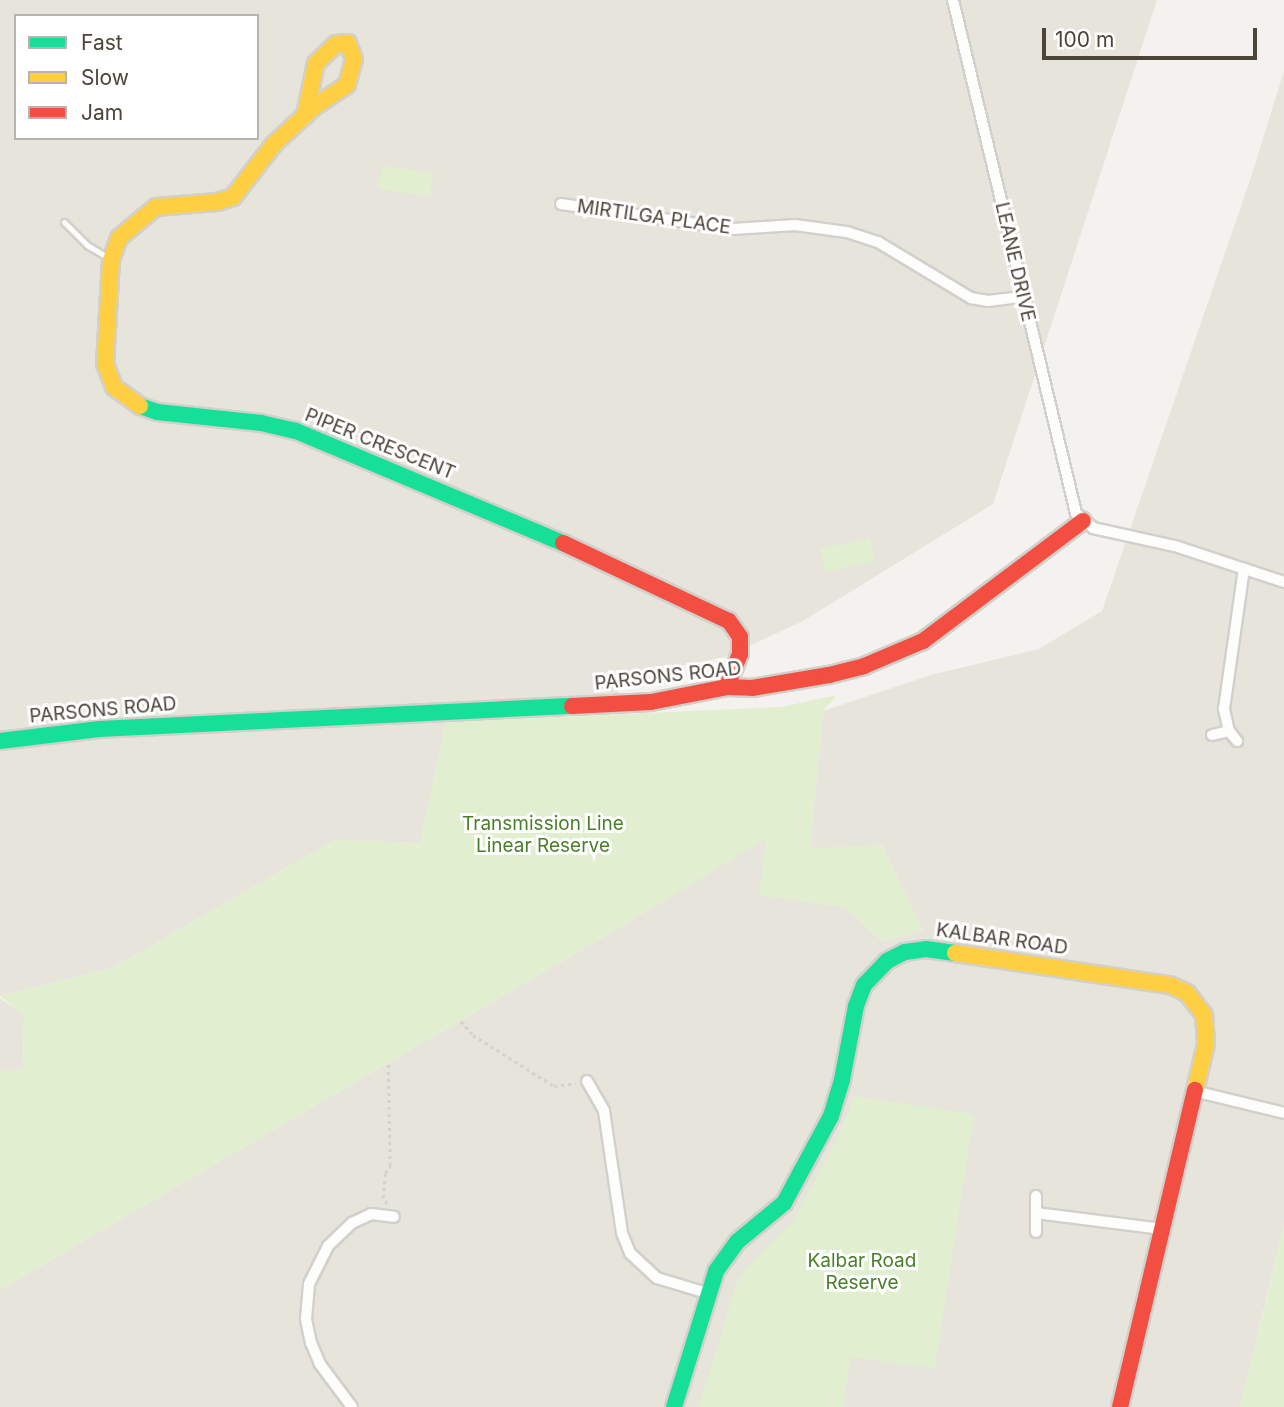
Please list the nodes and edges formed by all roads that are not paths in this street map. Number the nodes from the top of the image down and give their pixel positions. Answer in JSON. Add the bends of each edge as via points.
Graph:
{"nodes":[{"id":1,"x":953,"y":0,"type":"edge"},
{"id":2,"x":305,"y":115,"type":"dead end"},
{"id":3,"x":561,"y":204,"type":"dead end"},
{"id":4,"x":64,"y":222,"type":"dead end"},
{"id":5,"x":111,"y":260,"type":"junction"},
{"id":6,"x":1022,"y":297,"type":"junction"},
{"id":7,"x":1083,"y":521,"type":"junction"},
{"id":8,"x":1244,"y":568,"type":"junction"},
{"id":9,"x":1284,"y":582,"type":"edge"},
{"id":10,"x":727,"y":687,"type":"junction"},
{"id":11,"x":1228,"y":731,"type":"junction"},
{"id":12,"x":1213,"y":736,"type":"dead end"},
{"id":13,"x":0,"y":741,"type":"edge"},
{"id":14,"x":1237,"y":741,"type":"dead end"},
{"id":15,"x":587,"y":1081,"type":"road end"},
{"id":16,"x":1194,"y":1091,"type":"junction"},
{"id":17,"x":1284,"y":1113,"type":"edge"},
{"id":18,"x":1036,"y":1196,"type":"dead end"},
{"id":19,"x":1036,"y":1213,"type":"junction"},
{"id":20,"x":394,"y":1217,"type":"road end"},
{"id":21,"x":1162,"y":1229,"type":"junction"},
{"id":22,"x":1036,"y":1232,"type":"dead end"},
{"id":23,"x":707,"y":1293,"type":"junction"},
{"id":24,"x":352,"y":1407,"type":"edge"},
{"id":25,"x":674,"y":1407,"type":"edge"},
{"id":26,"x":1120,"y":1407,"type":"edge"}],
"edges":[{"from":1,"to":6,"type":"street","name":"LEANE DRIVE"},
{"from":2,"to":5,"type":"street","via":[[267,151],[233,197],[156,207],[126,230]]},
{"from":3,"to":6,"type":"street","name":"MIRTILGA PLACE","via":[[733,229],[795,225],[847,232],[878,242],[971,298]]},
{"from":4,"to":5,"type":"lane"},
{"from":5,"to":10,"type":"street","name":"PIPER CRESCENT","via":[[105,364],[114,387],[128,399],[157,412],[296,431],[679,594],[724,617],[738,632],[740,654]]},
{"from":6,"to":7,"type":"street","name":"LEANE DRIVE","via":[[1074,508]]},
{"from":7,"to":8,"type":"street","via":[[1100,530],[1163,543]]},
{"from":7,"to":10,"type":"street","name":"PARSONS ROAD","via":[[937,632],[903,652],[829,675],[752,688]]},
{"from":8,"to":9,"type":"street"},
{"from":8,"to":11,"type":"street","via":[[1223,709]]},
{"from":10,"to":13,"type":"street","name":"PARSONS ROAD","via":[[651,702],[119,728]]},
{"from":11,"to":12,"type":"street"},
{"from":11,"to":14,"type":"street"},
{"from":15,"to":23,"type":"street","via":[[604,1111],[622,1233],[630,1253],[657,1278]]},
{"from":16,"to":17,"type":"street"},
{"from":16,"to":21,"type":"street","name":"KALBAR ROAD"},
{"from":16,"to":23,"type":"street","name":"KALBAR ROAD","via":[[1206,1025],[1199,1006],[1179,988],[949,951],[905,952],[887,961],[864,985],[837,1100],[790,1193],[729,1251]]},
{"from":18,"to":19,"type":"street"},
{"from":19,"to":21,"type":"street"},
{"from":19,"to":22,"type":"street"},
{"from":20,"to":24,"type":"street","via":[[371,1213],[352,1223],[328,1246],[309,1284],[306,1319],[311,1343],[320,1364]]},
{"from":21,"to":26,"type":"street","name":"KALBAR ROAD"},
{"from":23,"to":25,"type":"street","name":"KALBAR ROAD"}]}
